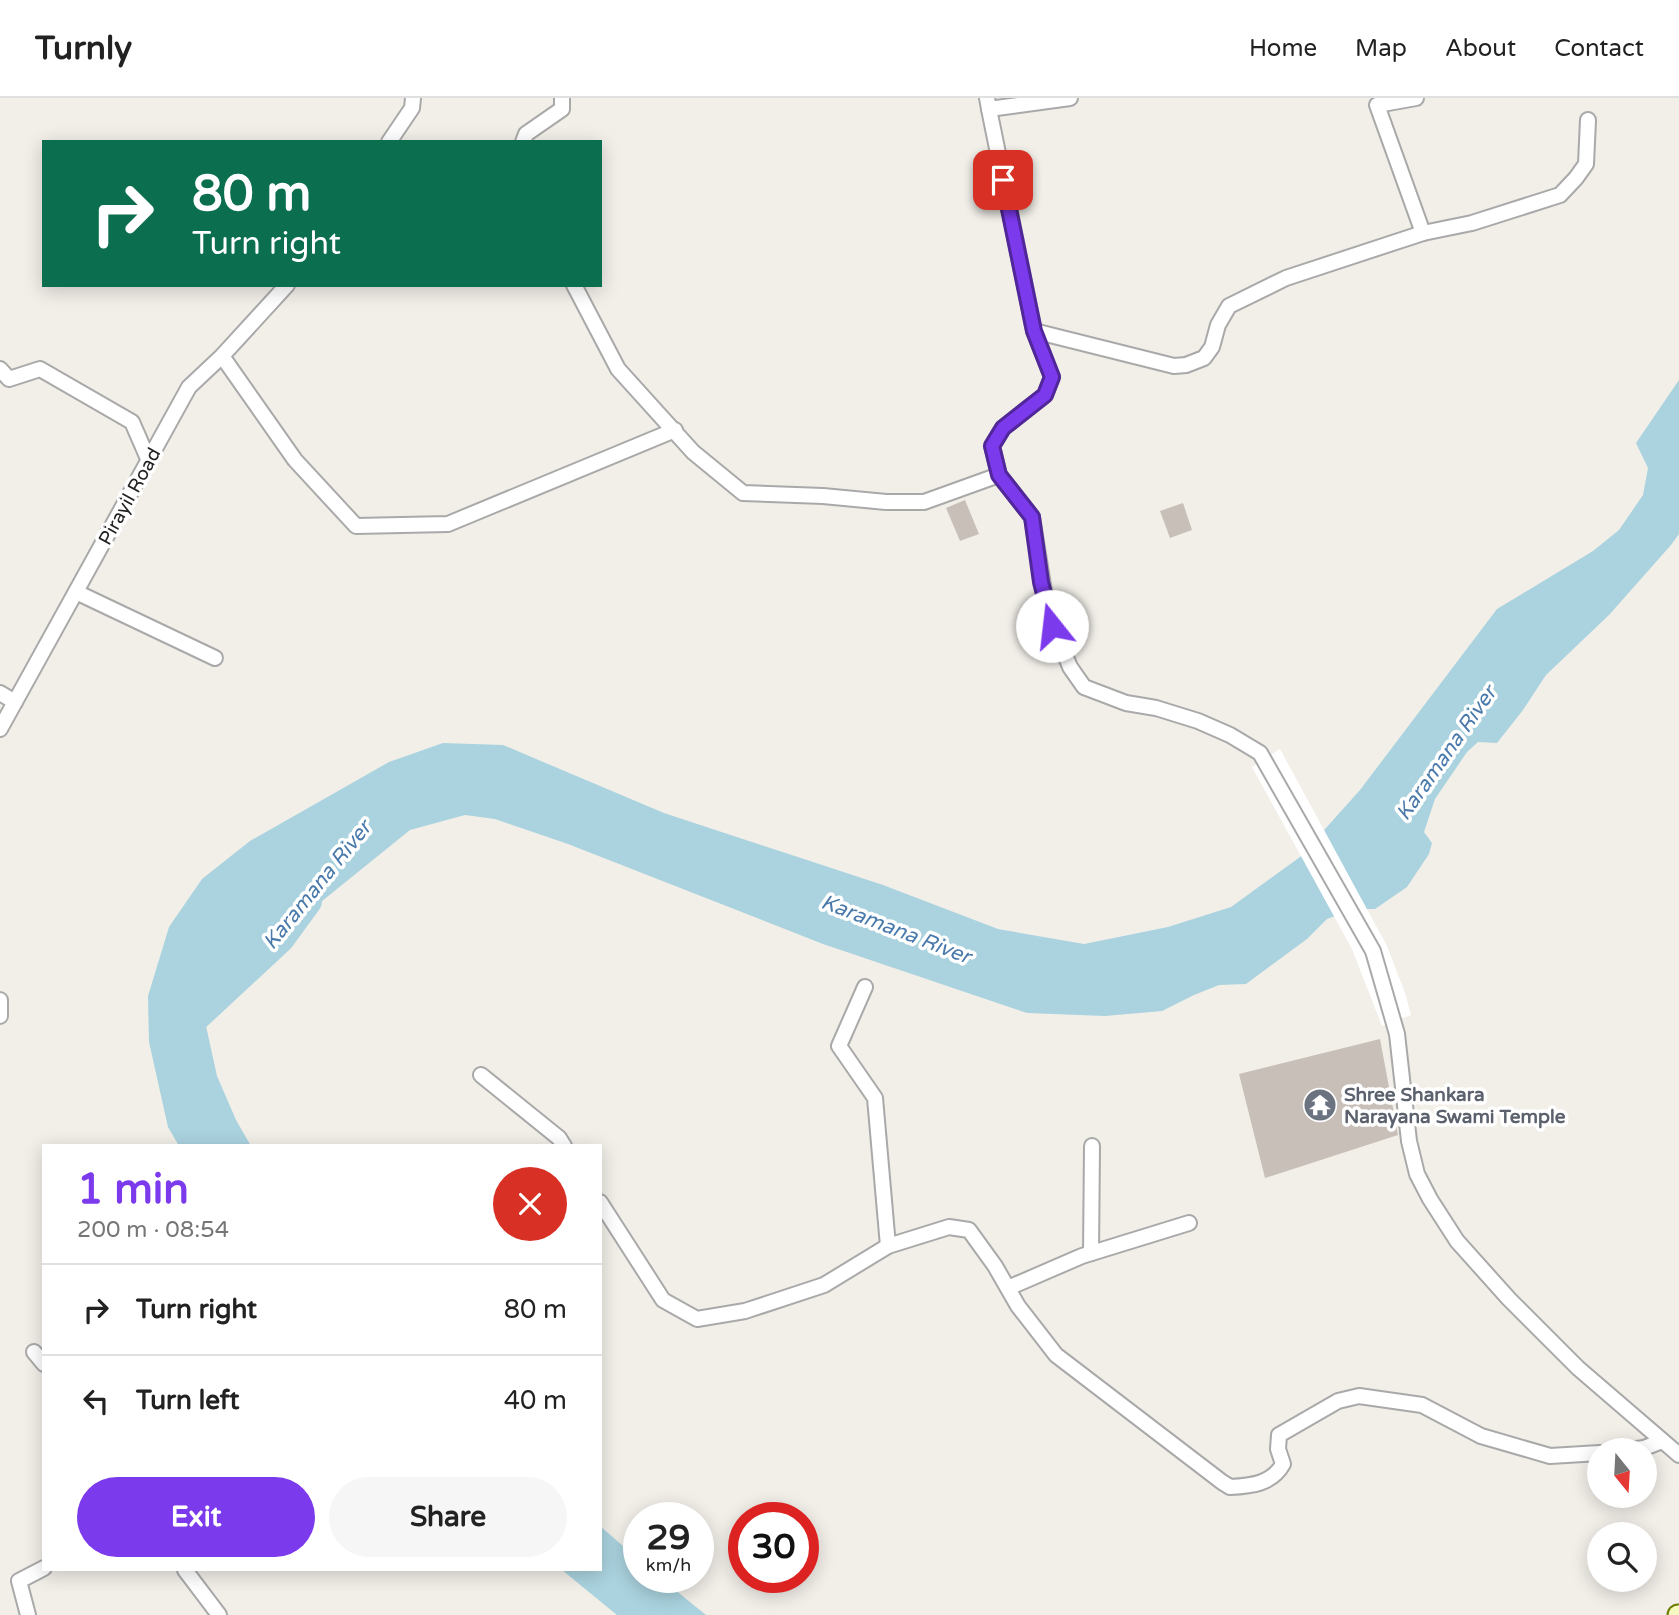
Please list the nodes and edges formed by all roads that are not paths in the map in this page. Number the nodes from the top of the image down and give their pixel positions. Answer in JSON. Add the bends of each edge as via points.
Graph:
{"nodes":[{"id":1,"x":413,"y":98,"type":"edge"},
{"id":2,"x":562,"y":98,"type":"edge"},
{"id":3,"x":1070,"y":98,"type":"edge"},
{"id":4,"x":1416,"y":98,"type":"edge"},
{"id":5,"x":988,"y":103,"type":"edge"},
{"id":6,"x":1588,"y":120,"type":"dead end"},
{"id":7,"x":393,"y":140,"type":"edge"},
{"id":8,"x":524,"y":140,"type":"edge"},
{"id":9,"x":1423,"y":233,"type":"junction"},
{"id":10,"x":285,"y":287,"type":"edge"},
{"id":11,"x":575,"y":287,"type":"edge"},
{"id":12,"x":1034,"y":331,"type":"junction"},
{"id":13,"x":222,"y":356,"type":"junction"},
{"id":14,"x":0,"y":369,"type":"edge"},
{"id":15,"x":675,"y":430,"type":"junction"},
{"id":16,"x":149,"y":461,"type":"junction"},
{"id":17,"x":999,"y":475,"type":"junction"},
{"id":18,"x":76,"y":592,"type":"junction"},
{"id":19,"x":215,"y":658,"type":"dead end"},
{"id":20,"x":0,"y":693,"type":"edge"},
{"id":21,"x":15,"y":702,"type":"junction"},
{"id":22,"x":0,"y":729,"type":"edge"},
{"id":23,"x":865,"y":987,"type":"dead end"},
{"id":24,"x":0,"y":1000,"type":"edge"},
{"id":25,"x":0,"y":1016,"type":"edge"},
{"id":26,"x":481,"y":1075,"type":"dead end"},
{"id":27,"x":563,"y":1144,"type":"edge"},
{"id":28,"x":1092,"y":1146,"type":"dead end"},
{"id":29,"x":602,"y":1205,"type":"edge"},
{"id":30,"x":1189,"y":1223,"type":"dead end"},
{"id":31,"x":888,"y":1246,"type":"junction"},
{"id":32,"x":1091,"y":1253,"type":"junction"},
{"id":33,"x":1008,"y":1288,"type":"junction"},
{"id":34,"x":34,"y":1352,"type":"dead end"},
{"id":35,"x":42,"y":1362,"type":"edge"},
{"id":36,"x":1662,"y":1441,"type":"junction"},
{"id":37,"x":1657,"y":1443,"type":"edge"},
{"id":38,"x":1677,"y":1450,"type":"edge"},
{"id":39,"x":1587,"y":1454,"type":"edge"},
{"id":40,"x":42,"y":1569,"type":"edge"},
{"id":41,"x":186,"y":1571,"type":"edge"},
{"id":42,"x":28,"y":1615,"type":"edge"},
{"id":43,"x":219,"y":1615,"type":"edge"}],
"edges":[{"from":1,"to":7,"type":"street"},
{"from":2,"to":8,"type":"street","via":[[562,108]]},
{"from":3,"to":5,"type":"street"},
{"from":4,"to":9,"type":"street","via":[[1377,104]]},
{"from":5,"to":12,"type":"street"},
{"from":6,"to":9,"type":"street","via":[[1586,164],[1560,195]]},
{"from":9,"to":12,"type":"street","via":[[1286,278],[1228,306],[1212,347],[1204,358],[1186,365],[1174,366]]},
{"from":10,"to":13,"type":"street","name":"Pirayil Road"},
{"from":11,"to":15,"type":"street","via":[[618,369]]},
{"from":12,"to":17,"type":"street","via":[[1052,377],[1045,395],[1003,428],[992,446]]},
{"from":13,"to":15,"type":"street","via":[[295,460],[356,526],[448,524]]},
{"from":13,"to":16,"type":"street","name":"Pirayil Road","via":[[189,387]]},
{"from":14,"to":16,"type":"street","via":[[9,379],[40,369],[131,422]]},
{"from":15,"to":17,"type":"street","via":[[693,452],[743,493],[924,502]]},
{"from":16,"to":18,"type":"street","name":"Pirayil Road"},
{"from":17,"to":36,"type":"street","via":[[1032,517],[1047,610],[1070,667],[1084,687],[1198,721],[1260,752],[1373,951],[1397,1034],[1416,1174],[1430,1199],[1457,1241],[1509,1299],[1578,1368]]},
{"from":18,"to":19,"type":"street"},
{"from":18,"to":21,"type":"street","name":"Pirayil Road"},
{"from":20,"to":21,"type":"street"},
{"from":21,"to":22,"type":"street","name":"Pirayil Road"},
{"from":23,"to":31,"type":"street","via":[[839,1046],[875,1098]]},
{"from":24,"to":25,"type":"street"},
{"from":26,"to":27,"type":"street"},
{"from":28,"to":32,"type":"street"},
{"from":29,"to":31,"type":"street","via":[[663,1300],[697,1319],[745,1311],[824,1285]]},
{"from":30,"to":32,"type":"street"},
{"from":31,"to":33,"type":"street","via":[[949,1227],[969,1230]]},
{"from":32,"to":33,"type":"street"},
{"from":33,"to":39,"type":"street","via":[[1056,1355],[1230,1487],[1269,1481],[1283,1464],[1279,1435],[1338,1401],[1359,1395],[1422,1405],[1481,1436],[1550,1456]]},
{"from":34,"to":35,"type":"street"},
{"from":36,"to":37,"type":"street"},
{"from":36,"to":38,"type":"street"},
{"from":40,"to":42,"type":"street","via":[[19,1581]]},
{"from":41,"to":43,"type":"street"}]}
